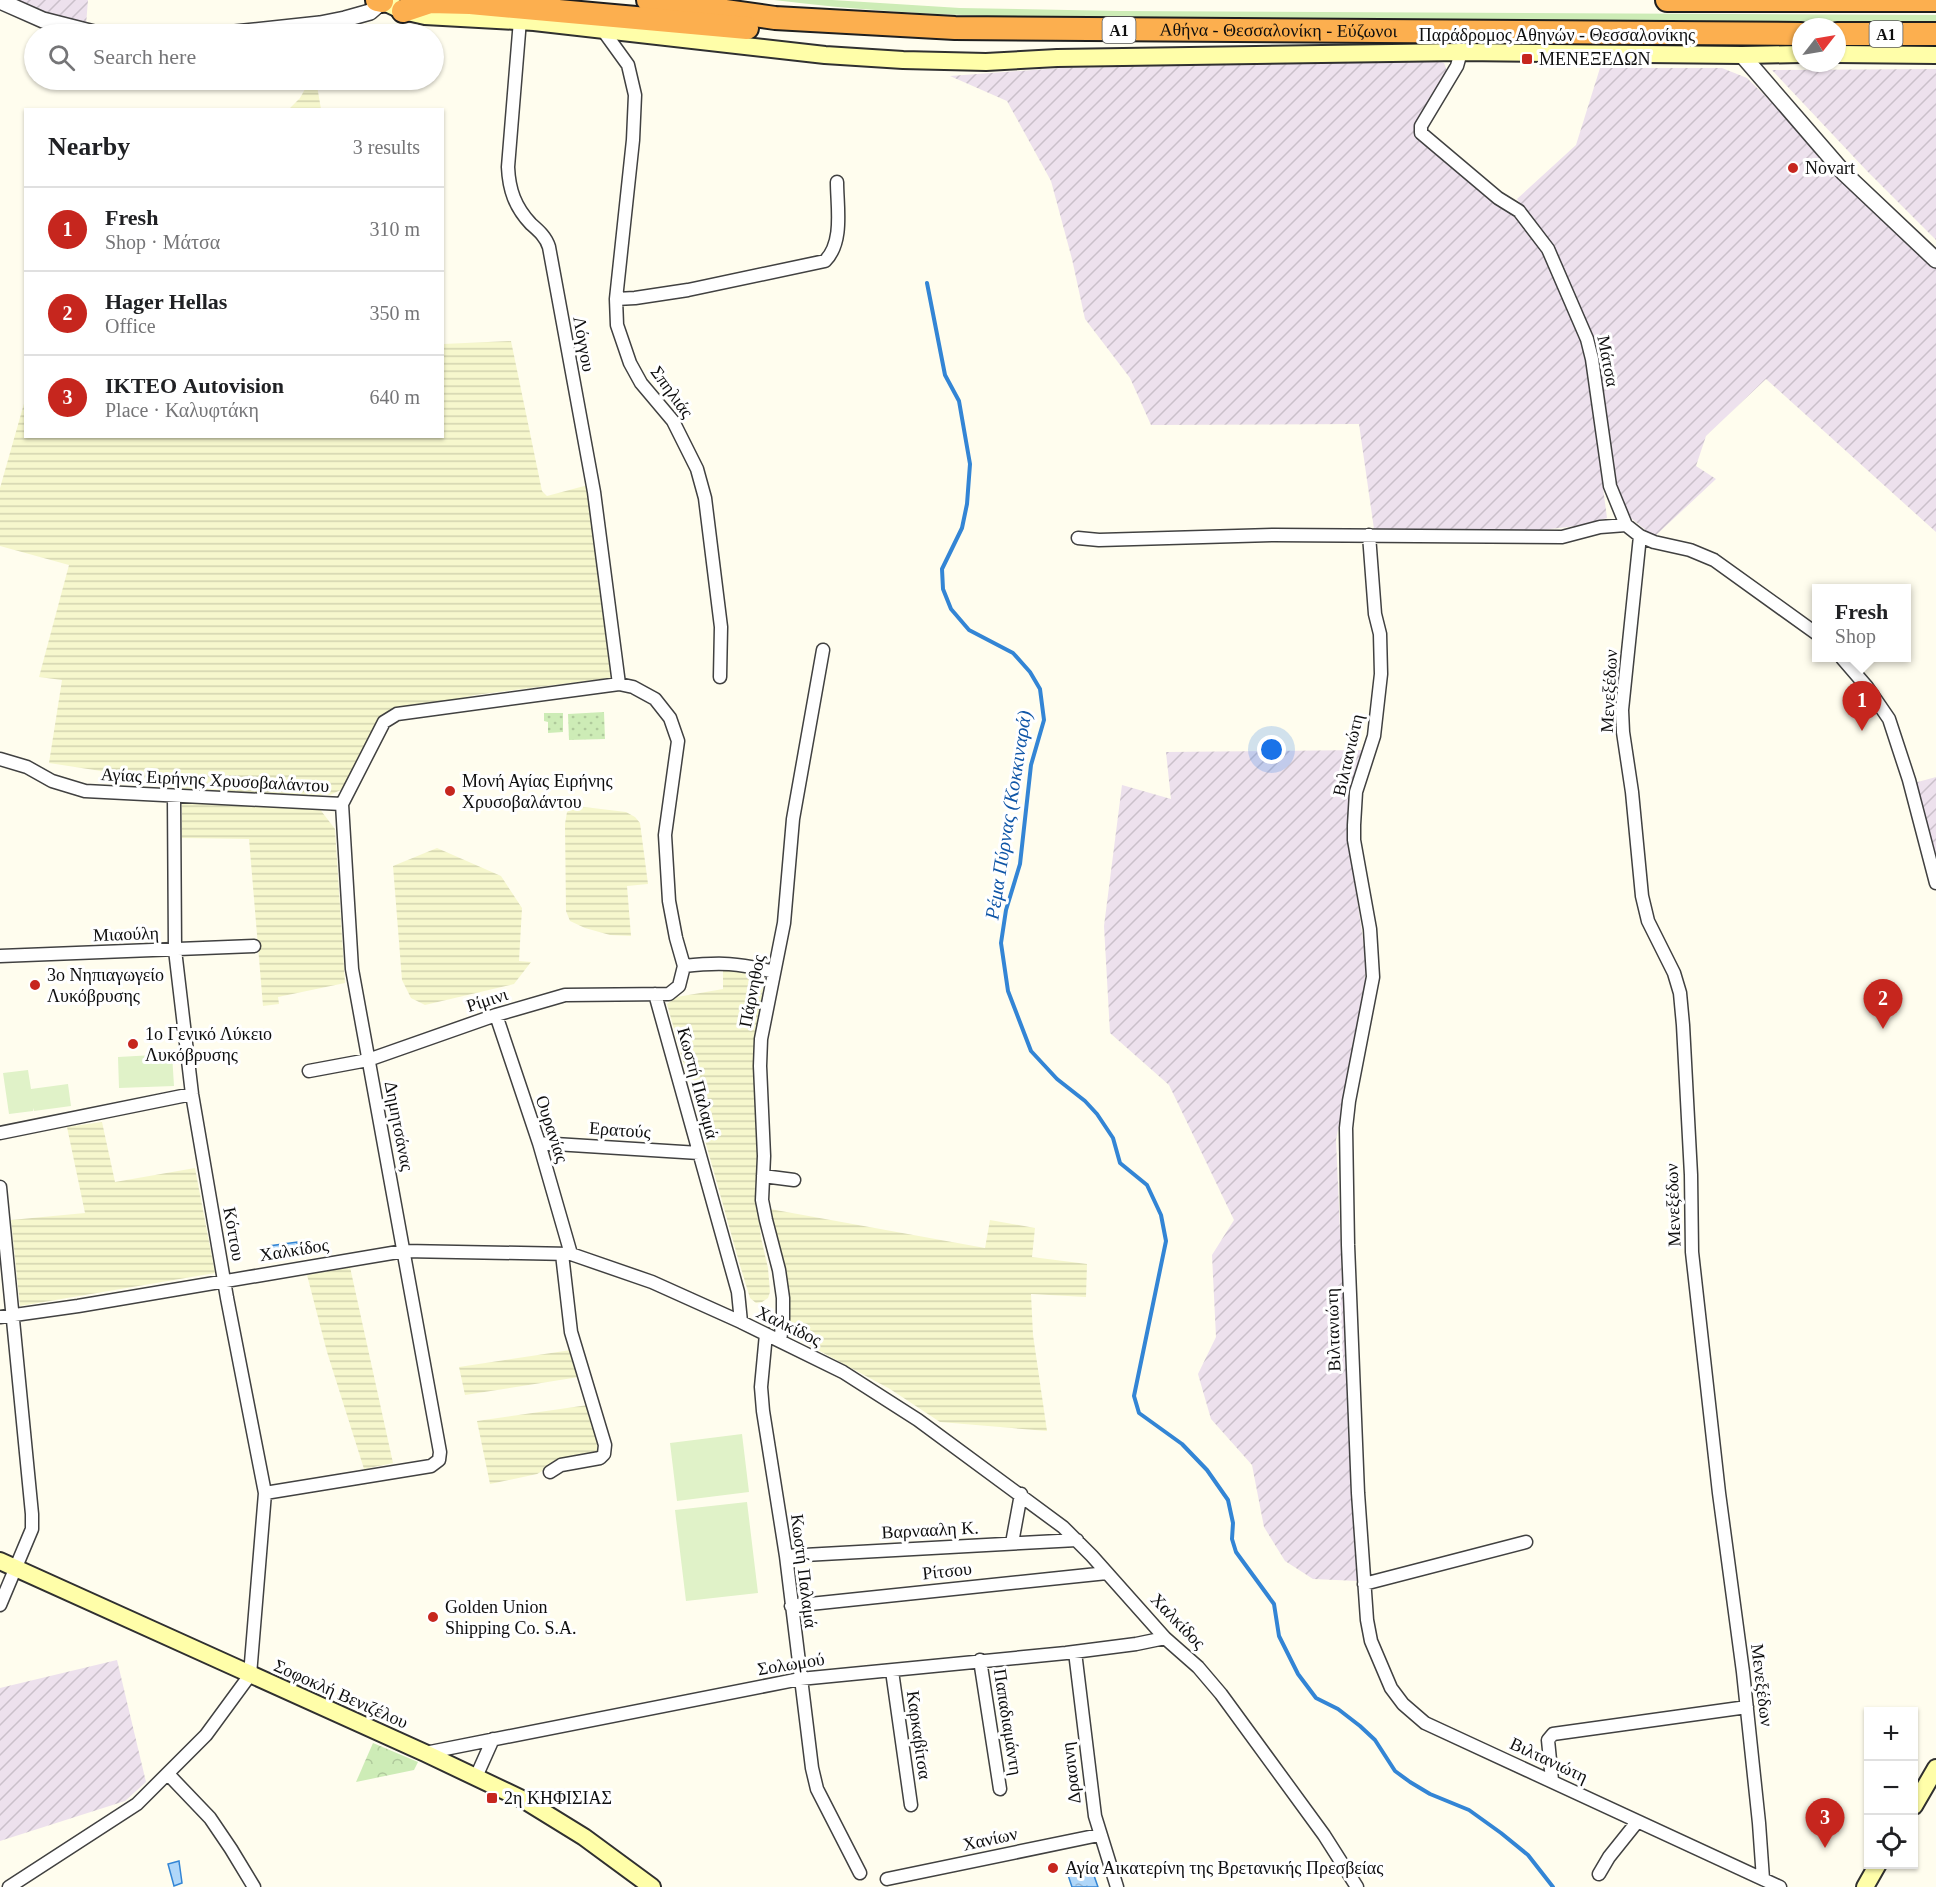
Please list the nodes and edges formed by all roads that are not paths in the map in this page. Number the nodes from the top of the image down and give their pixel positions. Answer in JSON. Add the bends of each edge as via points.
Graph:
{"nodes":[{"id":1,"x":648,"y":0,"type":"edge"},
{"id":2,"x":1667,"y":0,"type":"edge"},
{"id":3,"x":1936,"y":0,"type":"edge"},
{"id":4,"x":0,"y":1,"type":"edge"},
{"id":5,"x":386,"y":2,"type":"edge"},
{"id":6,"x":520,"y":21,"type":"junction"},
{"id":7,"x":59,"y":24,"type":"edge"},
{"id":8,"x":320,"y":24,"type":"edge"},
{"id":9,"x":886,"y":24,"type":"junction"},
{"id":10,"x":602,"y":29,"type":"junction"},
{"id":11,"x":1792,"y":34,"type":"edge"},
{"id":12,"x":1846,"y":34,"type":"edge"},
{"id":13,"x":1936,"y":34,"type":"edge"},
{"id":14,"x":1461,"y":52,"type":"junction"},
{"id":15,"x":1792,"y":54,"type":"edge"},
{"id":16,"x":1846,"y":54,"type":"edge"},
{"id":17,"x":1742,"y":55,"type":"junction"},
{"id":18,"x":1936,"y":55,"type":"edge"},
{"id":19,"x":837,"y":182,"type":"dead end"},
{"id":20,"x":1936,"y":260,"type":"edge"},
{"id":21,"x":616,"y":299,"type":"junction"},
{"id":22,"x":1626,"y":525,"type":"junction"},
{"id":23,"x":1369,"y":535,"type":"junction"},
{"id":24,"x":1640,"y":536,"type":"junction"},
{"id":25,"x":1078,"y":538,"type":"dead end"},
{"id":26,"x":1812,"y":630,"type":"edge"},
{"id":27,"x":823,"y":650,"type":"dead end"},
{"id":28,"x":1846,"y":662,"type":"edge"},
{"id":29,"x":720,"y":677,"type":"dead end"},
{"id":30,"x":619,"y":684,"type":"junction"},
{"id":31,"x":0,"y":759,"type":"edge"},
{"id":32,"x":174,"y":797,"type":"junction"},
{"id":33,"x":342,"y":804,"type":"junction"},
{"id":34,"x":1936,"y":883,"type":"edge"},
{"id":35,"x":254,"y":946,"type":"dead end"},
{"id":36,"x":175,"y":950,"type":"junction"},
{"id":37,"x":0,"y":957,"type":"edge"},
{"id":38,"x":684,"y":966,"type":"junction"},
{"id":39,"x":774,"y":972,"type":"junction"},
{"id":40,"x":679,"y":986,"type":"joint"},
{"id":41,"x":655,"y":994,"type":"junction"},
{"id":42,"x":496,"y":1015,"type":"junction"},
{"id":43,"x":368,"y":1060,"type":"junction"},
{"id":44,"x":309,"y":1071,"type":"dead end"},
{"id":45,"x":192,"y":1094,"type":"junction"},
{"id":46,"x":0,"y":1133,"type":"edge"},
{"id":47,"x":539,"y":1143,"type":"junction"},
{"id":48,"x":699,"y":1153,"type":"junction"},
{"id":49,"x":763,"y":1176,"type":"junction"},
{"id":50,"x":794,"y":1180,"type":"dead end"},
{"id":51,"x":0,"y":1187,"type":"edge"},
{"id":52,"x":404,"y":1251,"type":"junction"},
{"id":53,"x":567,"y":1254,"type":"junction"},
{"id":54,"x":224,"y":1280,"type":"junction"},
{"id":55,"x":14,"y":1316,"type":"junction"},
{"id":56,"x":0,"y":1317,"type":"edge"},
{"id":57,"x":741,"y":1322,"type":"junction"},
{"id":58,"x":766,"y":1334,"type":"junction"},
{"id":59,"x":780,"y":1341,"type":"junction"},
{"id":60,"x":550,"y":1472,"type":"dead end"},
{"id":61,"x":265,"y":1493,"type":"junction"},
{"id":62,"x":1021,"y":1494,"type":"junction"},
{"id":63,"x":1077,"y":1540,"type":"junction"},
{"id":64,"x":1526,"y":1542,"type":"dead end"},
{"id":65,"x":1012,"y":1543,"type":"junction"},
{"id":66,"x":786,"y":1557,"type":"junction"},
{"id":67,"x":0,"y":1561,"type":"edge"},
{"id":68,"x":1107,"y":1573,"type":"junction"},
{"id":69,"x":8,"y":1577,"type":"edge"},
{"id":70,"x":1364,"y":1584,"type":"junction"},
{"id":71,"x":0,"y":1605,"type":"edge"},
{"id":72,"x":791,"y":1606,"type":"junction"},
{"id":73,"x":1165,"y":1638,"type":"junction"},
{"id":74,"x":1075,"y":1652,"type":"junction"},
{"id":75,"x":980,"y":1660,"type":"junction"},
{"id":76,"x":892,"y":1671,"type":"junction"},
{"id":77,"x":250,"y":1675,"type":"junction"},
{"id":78,"x":800,"y":1679,"type":"junction"},
{"id":79,"x":1747,"y":1707,"type":"junction"},
{"id":80,"x":493,"y":1739,"type":"junction"},
{"id":81,"x":425,"y":1753,"type":"junction"},
{"id":82,"x":1935,"y":1773,"type":"edge"},
{"id":83,"x":168,"y":1774,"type":"junction"},
{"id":84,"x":476,"y":1777,"type":"junction"},
{"id":85,"x":1552,"y":1780,"type":"junction"},
{"id":86,"x":1000,"y":1789,"type":"dead end"},
{"id":87,"x":1918,"y":1800,"type":"edge"},
{"id":88,"x":911,"y":1804,"type":"dead end"},
{"id":89,"x":1637,"y":1822,"type":"junction"},
{"id":90,"x":1099,"y":1835,"type":"junction"},
{"id":91,"x":1875,"y":1869,"type":"edge"},
{"id":92,"x":860,"y":1874,"type":"dead end"},
{"id":93,"x":1599,"y":1874,"type":"dead end"},
{"id":94,"x":887,"y":1879,"type":"dead end"},
{"id":95,"x":1763,"y":1879,"type":"junction"},
{"id":96,"x":9,"y":1887,"type":"edge"},
{"id":97,"x":254,"y":1887,"type":"edge"},
{"id":98,"x":652,"y":1887,"type":"edge"},
{"id":99,"x":1118,"y":1887,"type":"edge"},
{"id":100,"x":1357,"y":1887,"type":"edge"},
{"id":101,"x":1780,"y":1887,"type":"edge"},
{"id":102,"x":1865,"y":1887,"type":"edge"}],
"edges":[{"from":1,"to":9,"type":"highway","name":"Αθήνα - Θεσσαλονίκη - Εύζωνοι","number":"Α1","via":[[775,18]]},
{"from":2,"to":3,"type":"highway","number":"Α1"},
{"from":4,"to":7,"type":"street"},
{"from":5,"to":6,"type":"main road","name":"Παράδρομος Αθηνών - Θεσσαλονίκης","via":[[425,16]]},
{"from":5,"to":8,"type":"street","via":[[370,12]]},
{"from":5,"to":9,"type":"highway","via":[[471,3],[776,30],[854,30]]},
{"from":6,"to":10,"type":"main road","name":"Παράδρομος Αθηνών - Θεσσαλονίκης"},
{"from":6,"to":30,"type":"street","name":"Λόγγου","via":[[509,182],[519,210],[549,247],[594,492]]},
{"from":9,"to":11,"type":"highway","name":"Αθήνα - Θεσσαλονίκη - Εύζωνοι","number":"Α1","via":[[990,29]]},
{"from":10,"to":14,"type":"main road","name":"Παράδρομος Αθηνών - Θεσσαλονίκης","via":[[825,55],[986,62]]},
{"from":10,"to":21,"type":"street","name":"Σπηλιάς","via":[[628,64],[635,95]]},
{"from":12,"to":13,"type":"highway","number":"Α1"},
{"from":14,"to":17,"type":"main road","name":"Παράδρομος Αθηνών - Θεσσαλονίκης"},
{"from":14,"to":22,"type":"street","name":"Μάτσα","via":[[1421,126],[1422,134],[1519,211],[1548,249],[1587,339],[1610,486]]},
{"from":15,"to":17,"type":"main road","name":"Παράδρομος Αθηνών - Θεσσαλονίκης"},
{"from":16,"to":18,"type":"main road"},
{"from":17,"to":20,"type":"street","via":[[1844,173]]},
{"from":19,"to":21,"type":"street","via":[[837,242],[825,261],[688,290]]},
{"from":21,"to":29,"type":"street","name":"Σπηλιάς","via":[[618,325],[630,363],[641,384],[673,421],[697,469],[705,498],[721,627]]},
{"from":22,"to":23,"type":"street","via":[[1600,526],[1562,537]]},
{"from":22,"to":24,"type":"street","name":"Μάτσα"},
{"from":23,"to":25,"type":"street"},
{"from":23,"to":70,"type":"street","name":"Βιλτανιώτη","via":[[1381,674],[1374,736],[1356,792],[1354,840],[1370,929],[1373,977],[1346,1128]]},
{"from":24,"to":26,"type":"street","name":"Μάτσα","via":[[1714,560]]},
{"from":24,"to":79,"type":"street","name":"Μενεξέδων","via":[[1623,732],[1642,896],[1648,921],[1680,993],[1692,1252]]},
{"from":27,"to":39,"type":"street","name":"Πάρνηθος","via":[[793,819],[784,923]]},
{"from":28,"to":34,"type":"street","via":[[1889,719]]},
{"from":30,"to":33,"type":"street","name":"Αγίας Ειρήνης Χρυσοβαλάντου","via":[[393,715],[384,722]]},
{"from":30,"to":38,"type":"street","name":"Αγίας Ειρήνης Χρυσοβαλάντου","via":[[655,699],[670,718],[678,741],[665,854],[669,901]]},
{"from":31,"to":32,"type":"street","name":"Αγίας Ειρήνης Χρυσοβαλάντου","via":[[85,791]]},
{"from":32,"to":33,"type":"street","name":"Αγίας Ειρήνης Χρυσοβαλάντου"},
{"from":32,"to":36,"type":"street","name":"Κόττου"},
{"from":33,"to":43,"type":"street","name":"Δημητσάνας","via":[[352,969]]},
{"from":35,"to":36,"type":"street","name":"Μιαούλη"},
{"from":36,"to":37,"type":"street","name":"Μιαούλη"},
{"from":36,"to":45,"type":"street","name":"Κόττου"},
{"from":38,"to":39,"type":"street","via":[[743,964]]},
{"from":38,"to":40,"type":"street","name":"Αγίας Ειρήνης Χρυσοβαλάντου"},
{"from":39,"to":49,"type":"street","name":"Πάρνηθος","via":[[761,1039]]},
{"from":40,"to":41,"type":"street","name":"Ρίμινι","via":[[669,994]]},
{"from":41,"to":42,"type":"street","name":"Ρίμινι","via":[[565,995]]},
{"from":41,"to":48,"type":"street","name":"Κωστή Παλαμά"},
{"from":42,"to":43,"type":"street","name":"Ρίμινι"},
{"from":42,"to":47,"type":"street","name":"Ουρανίας"},
{"from":43,"to":44,"type":"street","name":"Ρίμινι"},
{"from":43,"to":52,"type":"street","name":"Δημητσάνας"},
{"from":45,"to":46,"type":"street"},
{"from":45,"to":54,"type":"street","name":"Κόττου"},
{"from":47,"to":48,"type":"street","name":"Ερατούς"},
{"from":47,"to":53,"type":"street","name":"Ουρανίας"},
{"from":48,"to":57,"type":"street","name":"Κωστή Παλαμά","via":[[738,1292]]},
{"from":49,"to":50,"type":"street"},
{"from":49,"to":59,"type":"street","name":"Πάρνηθος","via":[[762,1200],[783,1298]]},
{"from":51,"to":55,"type":"street"},
{"from":52,"to":53,"type":"street","name":"Χαλκίδος"},
{"from":52,"to":54,"type":"street","name":"Χαλκίδος"},
{"from":52,"to":61,"type":"street","name":"Δημητσάνας","via":[[439,1460],[431,1466]]},
{"from":53,"to":57,"type":"street","name":"Χαλκίδος","via":[[652,1282]]},
{"from":53,"to":60,"type":"street","name":"Ουρανίας","via":[[571,1332],[605,1445],[600,1458]]},
{"from":54,"to":55,"type":"street","name":"Χαλκίδος"},
{"from":54,"to":61,"type":"street","name":"Κόττου"},
{"from":55,"to":56,"type":"street","name":"Χαλκίδος"},
{"from":55,"to":69,"type":"street","via":[[32,1529]]},
{"from":57,"to":58,"type":"street","name":"Χαλκίδος"},
{"from":58,"to":59,"type":"street","name":"Χαλκίδος"},
{"from":58,"to":66,"type":"street","name":"Κωστή Παλαμά","via":[[761,1387]]},
{"from":59,"to":62,"type":"street","name":"Χαλκίδος","via":[[843,1372]]},
{"from":61,"to":77,"type":"street","name":"Κόττου"},
{"from":62,"to":63,"type":"street","name":"Χαλκίδος"},
{"from":62,"to":65,"type":"street"},
{"from":63,"to":65,"type":"street","name":"Βαρνααλη Κ."},
{"from":63,"to":68,"type":"street","name":"Χαλκίδος"},
{"from":64,"to":70,"type":"street"},
{"from":65,"to":66,"type":"street","name":"Βαρνααλη Κ."},
{"from":66,"to":72,"type":"street","name":"Κωστή Παλαμά"},
{"from":67,"to":69,"type":"main road","name":"Σοφοκλή Βενιζέλου"},
{"from":68,"to":72,"type":"street","name":"Ρίτσου"},
{"from":68,"to":73,"type":"street","name":"Χαλκίδος"},
{"from":69,"to":71,"type":"street"},
{"from":69,"to":77,"type":"main road","name":"Σοφοκλή Βενιζέλου"},
{"from":70,"to":85,"type":"street","name":"Βιλτανιώτη","via":[[1371,1641],[1387,1681],[1403,1704],[1425,1723]]},
{"from":72,"to":78,"type":"street","name":"Κωστή Παλαμά"},
{"from":73,"to":74,"type":"street","name":"Σολωμού"},
{"from":73,"to":100,"type":"street","name":"Χαλκίδος","via":[[1221,1694]]},
{"from":74,"to":75,"type":"street","name":"Σολωμού"},
{"from":74,"to":90,"type":"street","name":"Δρασινη"},
{"from":75,"to":76,"type":"street","name":"Σολωμού"},
{"from":75,"to":86,"type":"street","name":"Παπαδιαμάντη"},
{"from":76,"to":78,"type":"street","name":"Σολωμού"},
{"from":76,"to":88,"type":"street","name":"Καρκαβίτσα"},
{"from":77,"to":81,"type":"main road","name":"Σοφοκλή Βενιζέλου"},
{"from":77,"to":83,"type":"street","via":[[219,1720]]},
{"from":78,"to":80,"type":"street","name":"Σολωμού"},
{"from":78,"to":92,"type":"street","name":"Κωστή Παλαμά","via":[[817,1789]]},
{"from":79,"to":85,"type":"street","via":[[1553,1734],[1548,1740]]},
{"from":79,"to":95,"type":"street","name":"Μενεξέδων"},
{"from":80,"to":81,"type":"street","name":"Σολωμού"},
{"from":80,"to":84,"type":"street"},
{"from":81,"to":84,"type":"main road","name":"Σοφοκλή Βενιζέλου"},
{"from":82,"to":87,"type":"main road"},
{"from":83,"to":96,"type":"street","via":[[126,1813]]},
{"from":83,"to":97,"type":"street","via":[[210,1818]]},
{"from":84,"to":98,"type":"main road","name":"Σοφοκλή Βενιζέλου","via":[[551,1816]]},
{"from":85,"to":89,"type":"street","name":"Βιλτανιώτη"},
{"from":89,"to":93,"type":"street"},
{"from":89,"to":95,"type":"street","name":"Βιλτανιώτη"},
{"from":90,"to":94,"type":"street","name":"Χανίων"},
{"from":90,"to":99,"type":"street","name":"Δρασινη"},
{"from":91,"to":102,"type":"main road"},
{"from":95,"to":101,"type":"street","name":"Βιλτανιώτη"}]}
